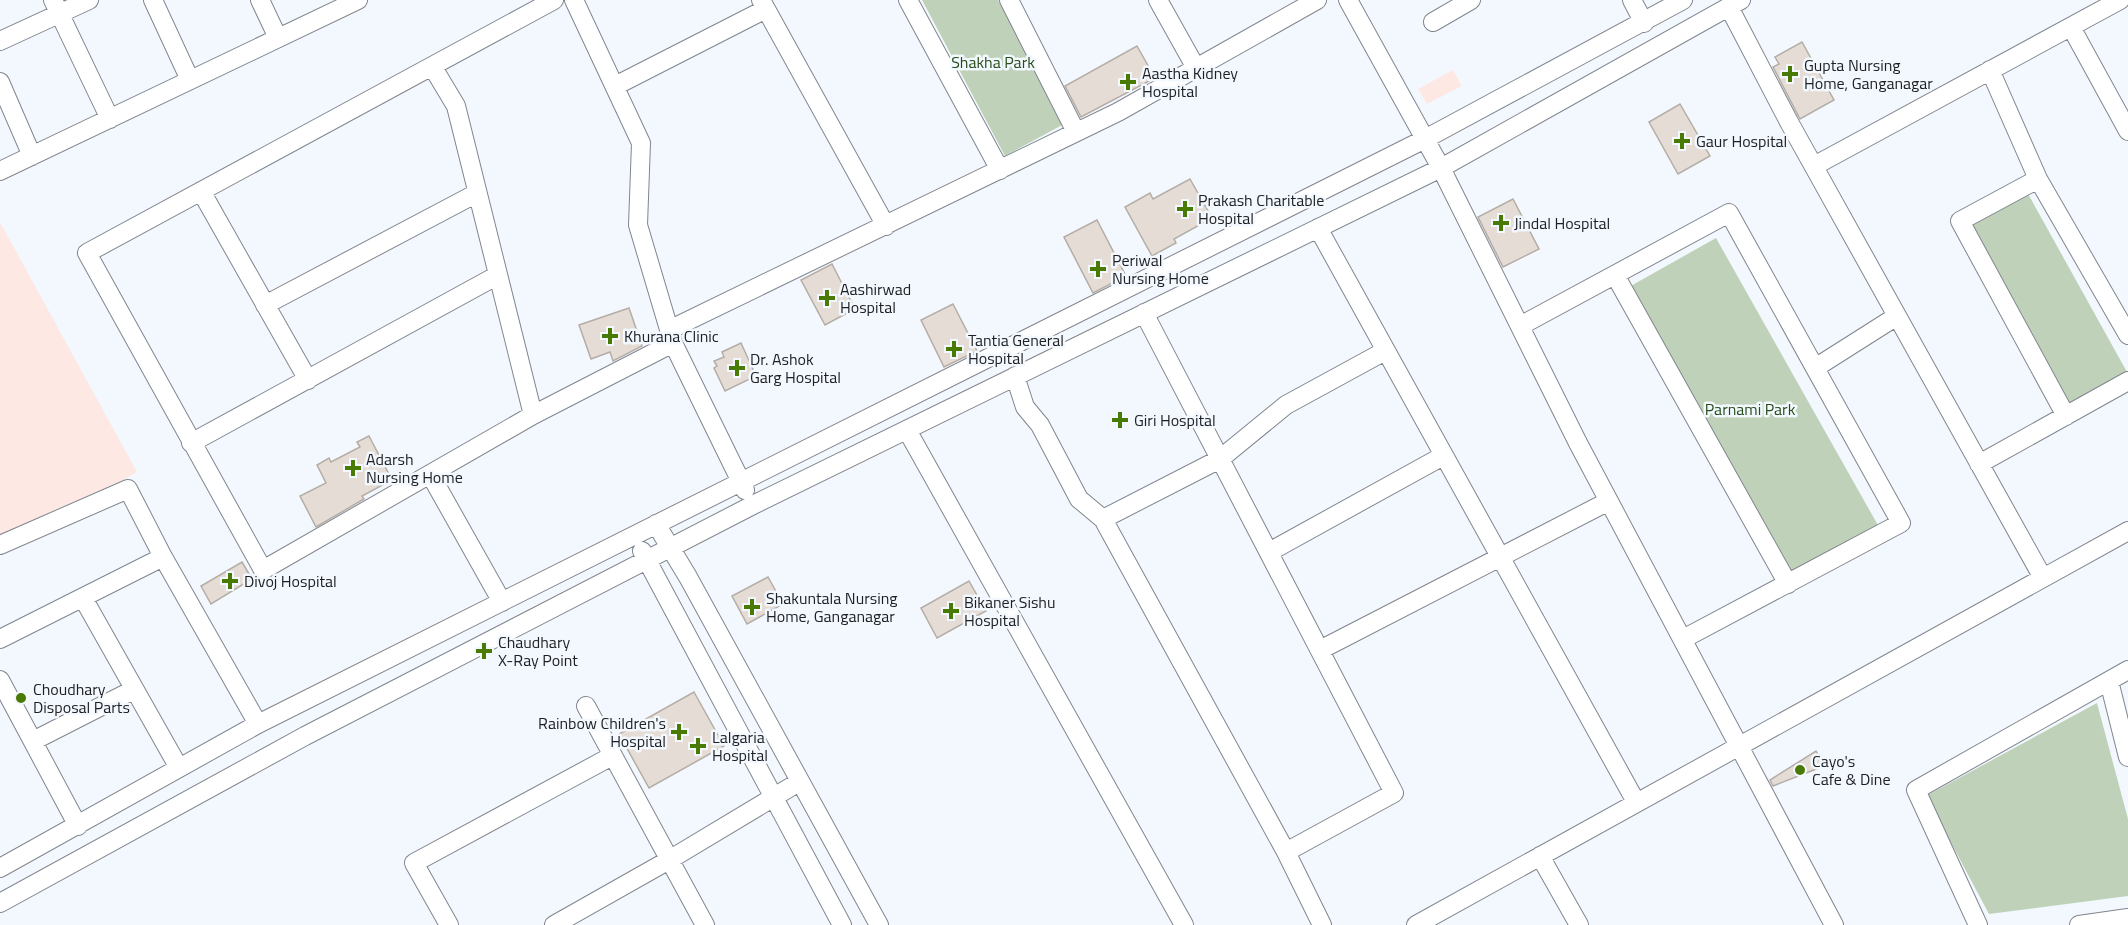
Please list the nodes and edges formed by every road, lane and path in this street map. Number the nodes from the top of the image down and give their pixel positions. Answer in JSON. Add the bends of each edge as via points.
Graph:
{"nodes":[{"id":1,"x":89,"y":0,"type":"edge"},
{"id":2,"x":153,"y":0,"type":"edge"},
{"id":3,"x":260,"y":0,"type":"edge"},
{"id":4,"x":554,"y":0,"type":"edge"},
{"id":5,"x":574,"y":0,"type":"edge"},
{"id":6,"x":908,"y":0,"type":"edge"},
{"id":7,"x":1009,"y":0,"type":"edge"},
{"id":8,"x":1158,"y":0,"type":"edge"},
{"id":9,"x":1317,"y":0,"type":"edge"},
{"id":10,"x":1348,"y":0,"type":"edge"},
{"id":11,"x":1471,"y":0,"type":"edge"},
{"id":12,"x":1632,"y":0,"type":"edge"},
{"id":13,"x":1683,"y":0,"type":"edge"},
{"id":14,"x":2120,"y":0,"type":"edge"},
{"id":15,"x":355,"y":1,"type":"edge"},
{"id":16,"x":1735,"y":3,"type":"edge"},
{"id":17,"x":763,"y":4,"type":"edge"},
{"id":18,"x":56,"y":7,"type":"edge"},
{"id":19,"x":1433,"y":22,"type":"dead end"},
{"id":20,"x":1644,"y":23,"type":"junction"},
{"id":21,"x":2071,"y":27,"type":"junction"},
{"id":22,"x":278,"y":38,"type":"junction"},
{"id":23,"x":0,"y":41,"type":"edge"},
{"id":24,"x":432,"y":66,"type":"junction"},
{"id":25,"x":1196,"y":68,"type":"junction"},
{"id":26,"x":1990,"y":70,"type":"junction"},
{"id":27,"x":190,"y":80,"type":"junction"},
{"id":28,"x":0,"y":82,"type":"edge"},
{"id":29,"x":615,"y":86,"type":"junction"},
{"id":30,"x":110,"y":119,"type":"junction"},
{"id":31,"x":2128,"y":131,"type":"edge"},
{"id":32,"x":1076,"y":132,"type":"junction"},
{"id":33,"x":1425,"y":139,"type":"junction"},
{"id":34,"x":32,"y":156,"type":"junction"},
{"id":35,"x":1814,"y":166,"type":"junction"},
{"id":36,"x":1441,"y":168,"type":"junction"},
{"id":37,"x":1000,"y":170,"type":"junction"},
{"id":38,"x":0,"y":171,"type":"edge"},
{"id":39,"x":2038,"y":179,"type":"junction"},
{"id":40,"x":201,"y":191,"type":"junction"},
{"id":41,"x":477,"y":193,"type":"junction"},
{"id":42,"x":886,"y":225,"type":"junction"},
{"id":43,"x":1318,"y":228,"type":"junction"},
{"id":44,"x":498,"y":275,"type":"junction"},
{"id":45,"x":1615,"y":275,"type":"junction"},
{"id":46,"x":266,"y":304,"type":"junction"},
{"id":47,"x":1144,"y":313,"type":"junction"},
{"id":48,"x":1898,"y":316,"type":"junction"},
{"id":49,"x":1520,"y":326,"type":"junction"},
{"id":50,"x":2128,"y":335,"type":"edge"},
{"id":51,"x":671,"y":337,"type":"junction"},
{"id":52,"x":1385,"y":351,"type":"junction"},
{"id":53,"x":1815,"y":368,"type":"junction"},
{"id":54,"x":1016,"y":376,"type":"junction"},
{"id":55,"x":308,"y":380,"type":"junction"},
{"id":56,"x":2128,"y":381,"type":"edge"},
{"id":57,"x":533,"y":415,"type":"junction"},
{"id":58,"x":2066,"y":416,"type":"junction"},
{"id":59,"x":907,"y":430,"type":"junction"},
{"id":60,"x":191,"y":443,"type":"junction"},
{"id":61,"x":1443,"y":456,"type":"junction"},
{"id":62,"x":1220,"y":459,"type":"junction"},
{"id":63,"x":1980,"y":464,"type":"junction"},
{"id":64,"x":430,"y":474,"type":"junction"},
{"id":65,"x":741,"y":481,"type":"junction"},
{"id":66,"x":1610,"y":501,"type":"junction"},
{"id":67,"x":753,"y":505,"type":"junction"},
{"id":68,"x":1103,"y":519,"type":"junction"},
{"id":69,"x":656,"y":524,"type":"junction"},
{"id":70,"x":2128,"y":531,"type":"edge"},
{"id":71,"x":634,"y":535,"type":"junction"},
{"id":72,"x":0,"y":545,"type":"edge"},
{"id":73,"x":670,"y":547,"type":"junction"},
{"id":74,"x":1269,"y":552,"type":"junction"},
{"id":75,"x":163,"y":557,"type":"junction"},
{"id":76,"x":1499,"y":557,"type":"junction"},
{"id":77,"x":647,"y":559,"type":"junction"},
{"id":78,"x":2043,"y":578,"type":"junction"},
{"id":79,"x":1788,"y":584,"type":"junction"},
{"id":80,"x":83,"y":597,"type":"junction"},
{"id":81,"x":502,"y":602,"type":"junction"},
{"id":82,"x":0,"y":639,"type":"edge"},
{"id":83,"x":1683,"y":639,"type":"junction"},
{"id":84,"x":1320,"y":650,"type":"junction"},
{"id":85,"x":2128,"y":670,"type":"edge"},
{"id":86,"x":0,"y":680,"type":"edge"},
{"id":87,"x":2109,"y":681,"type":"junction"},
{"id":88,"x":133,"y":690,"type":"junction"},
{"id":89,"x":586,"y":706,"type":"dead end"},
{"id":90,"x":258,"y":724,"type":"junction"},
{"id":91,"x":33,"y":741,"type":"junction"},
{"id":92,"x":1740,"y":747,"type":"junction"},
{"id":93,"x":612,"y":756,"type":"junction"},
{"id":94,"x":2128,"y":757,"type":"edge"},
{"id":95,"x":179,"y":768,"type":"junction"},
{"id":96,"x":799,"y":782,"type":"junction"},
{"id":97,"x":772,"y":799,"type":"junction"},
{"id":98,"x":1636,"y":802,"type":"junction"},
{"id":99,"x":78,"y":826,"type":"junction"},
{"id":100,"x":1286,"y":852,"type":"junction"},
{"id":101,"x":1540,"y":856,"type":"junction"},
{"id":102,"x":669,"y":860,"type":"junction"},
{"id":103,"x":0,"y":868,"type":"edge"},
{"id":104,"x":0,"y":903,"type":"edge"},
{"id":105,"x":2128,"y":918,"type":"edge"},
{"id":106,"x":574,"y":920,"type":"edge"},
{"id":107,"x":1428,"y":922,"type":"edge"},
{"id":108,"x":2085,"y":924,"type":"edge"},
{"id":109,"x":449,"y":925,"type":"edge"},
{"id":110,"x":554,"y":925,"type":"edge"},
{"id":111,"x":705,"y":925,"type":"edge"},
{"id":112,"x":842,"y":925,"type":"edge"},
{"id":113,"x":879,"y":925,"type":"edge"},
{"id":114,"x":1184,"y":925,"type":"edge"},
{"id":115,"x":1322,"y":925,"type":"edge"},
{"id":116,"x":1579,"y":925,"type":"edge"},
{"id":117,"x":1834,"y":925,"type":"edge"},
{"id":118,"x":1978,"y":925,"type":"edge"}],
"edges":[{"from":1,"to":18,"type":"street"},
{"from":2,"to":27,"type":"street"},
{"from":3,"to":22,"type":"street"},
{"from":4,"to":24,"type":"street"},
{"from":5,"to":29,"type":"street"},
{"from":6,"to":37,"type":"street"},
{"from":7,"to":32,"type":"street"},
{"from":8,"to":25,"type":"street"},
{"from":9,"to":25,"type":"street"},
{"from":10,"to":33,"type":"street"},
{"from":11,"to":19,"type":"street"},
{"from":12,"to":20,"type":"street"},
{"from":13,"to":20,"type":"street"},
{"from":14,"to":21,"type":"street"},
{"from":15,"to":22,"type":"street"},
{"from":16,"to":35,"type":"street"},
{"from":16,"to":36,"type":"street"},
{"from":17,"to":29,"type":"street"},
{"from":17,"to":42,"type":"street"},
{"from":18,"to":23,"type":"street"},
{"from":18,"to":30,"type":"street"},
{"from":20,"to":33,"type":"street"},
{"from":21,"to":26,"type":"street"},
{"from":21,"to":31,"type":"street"},
{"from":22,"to":27,"type":"street"},
{"from":24,"to":40,"type":"street"},
{"from":24,"to":41,"type":"street","via":[[456,106]]},
{"from":25,"to":32,"type":"street"},
{"from":26,"to":35,"type":"street"},
{"from":26,"to":39,"type":"street"},
{"from":27,"to":30,"type":"street"},
{"from":28,"to":34,"type":"street"},
{"from":29,"to":51,"type":"street","via":[[641,143],[638,225]]},
{"from":30,"to":34,"type":"street"},
{"from":32,"to":37,"type":"street"},
{"from":33,"to":36,"type":"street"},
{"from":33,"to":65,"type":"street"},
{"from":34,"to":38,"type":"street"},
{"from":35,"to":48,"type":"street"},
{"from":36,"to":43,"type":"street"},
{"from":36,"to":49,"type":"street"},
{"from":37,"to":42,"type":"street"},
{"from":39,"to":50,"type":"street"},
{"from":39,"to":58,"type":"street","via":[[1960,221]]},
{"from":40,"to":46,"type":"street"},
{"from":40,"to":60,"type":"street","via":[[87,253]]},
{"from":41,"to":44,"type":"street"},
{"from":41,"to":46,"type":"street"},
{"from":42,"to":51,"type":"street"},
{"from":43,"to":47,"type":"street"},
{"from":43,"to":52,"type":"street"},
{"from":44,"to":55,"type":"street"},
{"from":44,"to":57,"type":"street"},
{"from":45,"to":49,"type":"street"},
{"from":45,"to":53,"type":"street","via":[[1729,213]]},
{"from":45,"to":79,"type":"street"},
{"from":46,"to":55,"type":"street"},
{"from":47,"to":54,"type":"street"},
{"from":47,"to":62,"type":"street"},
{"from":48,"to":53,"type":"street"},
{"from":48,"to":63,"type":"street"},
{"from":49,"to":66,"type":"street"},
{"from":51,"to":57,"type":"street"},
{"from":51,"to":65,"type":"street"},
{"from":52,"to":61,"type":"street"},
{"from":52,"to":62,"type":"street","via":[[1286,405]]},
{"from":53,"to":79,"type":"street","via":[[1901,523]]},
{"from":54,"to":59,"type":"street"},
{"from":54,"to":68,"type":"street","via":[[1025,406],[1040,425],[1079,499]]},
{"from":55,"to":60,"type":"street"},
{"from":56,"to":58,"type":"street"},
{"from":57,"to":64,"type":"street"},
{"from":58,"to":63,"type":"street"},
{"from":59,"to":67,"type":"street"},
{"from":59,"to":114,"type":"street"},
{"from":60,"to":64,"type":"street","via":[[263,570]]},
{"from":61,"to":74,"type":"street"},
{"from":61,"to":76,"type":"street"},
{"from":62,"to":68,"type":"street"},
{"from":62,"to":74,"type":"street"},
{"from":63,"to":78,"type":"street"},
{"from":64,"to":81,"type":"street"},
{"from":65,"to":67,"type":"street"},
{"from":65,"to":69,"type":"street"},
{"from":66,"to":76,"type":"street"},
{"from":66,"to":83,"type":"street"},
{"from":67,"to":73,"type":"street"},
{"from":68,"to":100,"type":"street"},
{"from":69,"to":71,"type":"street"},
{"from":69,"to":73,"type":"street"},
{"from":70,"to":78,"type":"street"},
{"from":71,"to":77,"type":"street"},
{"from":71,"to":81,"type":"street"},
{"from":72,"to":75,"type":"street","via":[[128,489]]},
{"from":73,"to":77,"type":"street"},
{"from":73,"to":96,"type":"street"},
{"from":74,"to":84,"type":"street"},
{"from":75,"to":80,"type":"street"},
{"from":75,"to":90,"type":"street"},
{"from":76,"to":84,"type":"street"},
{"from":76,"to":98,"type":"street"},
{"from":77,"to":97,"type":"street"},
{"from":77,"to":104,"type":"street","via":[[305,736]]},
{"from":78,"to":92,"type":"street"},
{"from":79,"to":83,"type":"street"},
{"from":80,"to":82,"type":"street"},
{"from":80,"to":88,"type":"street"},
{"from":81,"to":90,"type":"street"},
{"from":83,"to":92,"type":"street"},
{"from":84,"to":100,"type":"street","via":[[1394,793]]},
{"from":85,"to":87,"type":"street"},
{"from":86,"to":91,"type":"street"},
{"from":87,"to":94,"type":"street"},
{"from":87,"to":118,"type":"street","via":[[1916,790]]},
{"from":88,"to":91,"type":"street"},
{"from":88,"to":95,"type":"street"},
{"from":89,"to":93,"type":"street"},
{"from":90,"to":95,"type":"street"},
{"from":91,"to":99,"type":"street"},
{"from":92,"to":98,"type":"street"},
{"from":92,"to":117,"type":"street"},
{"from":93,"to":102,"type":"street"},
{"from":93,"to":109,"type":"street","via":[[414,863]]},
{"from":95,"to":99,"type":"street"},
{"from":96,"to":97,"type":"street"},
{"from":96,"to":113,"type":"street"},
{"from":97,"to":102,"type":"street"},
{"from":97,"to":112,"type":"street"},
{"from":98,"to":101,"type":"street"},
{"from":99,"to":103,"type":"street"},
{"from":100,"to":115,"type":"street"},
{"from":101,"to":107,"type":"street"},
{"from":101,"to":116,"type":"street"},
{"from":102,"to":106,"type":"street"},
{"from":102,"to":111,"type":"street"},
{"from":105,"to":108,"type":"street"},
{"from":106,"to":110,"type":"street"}]}
